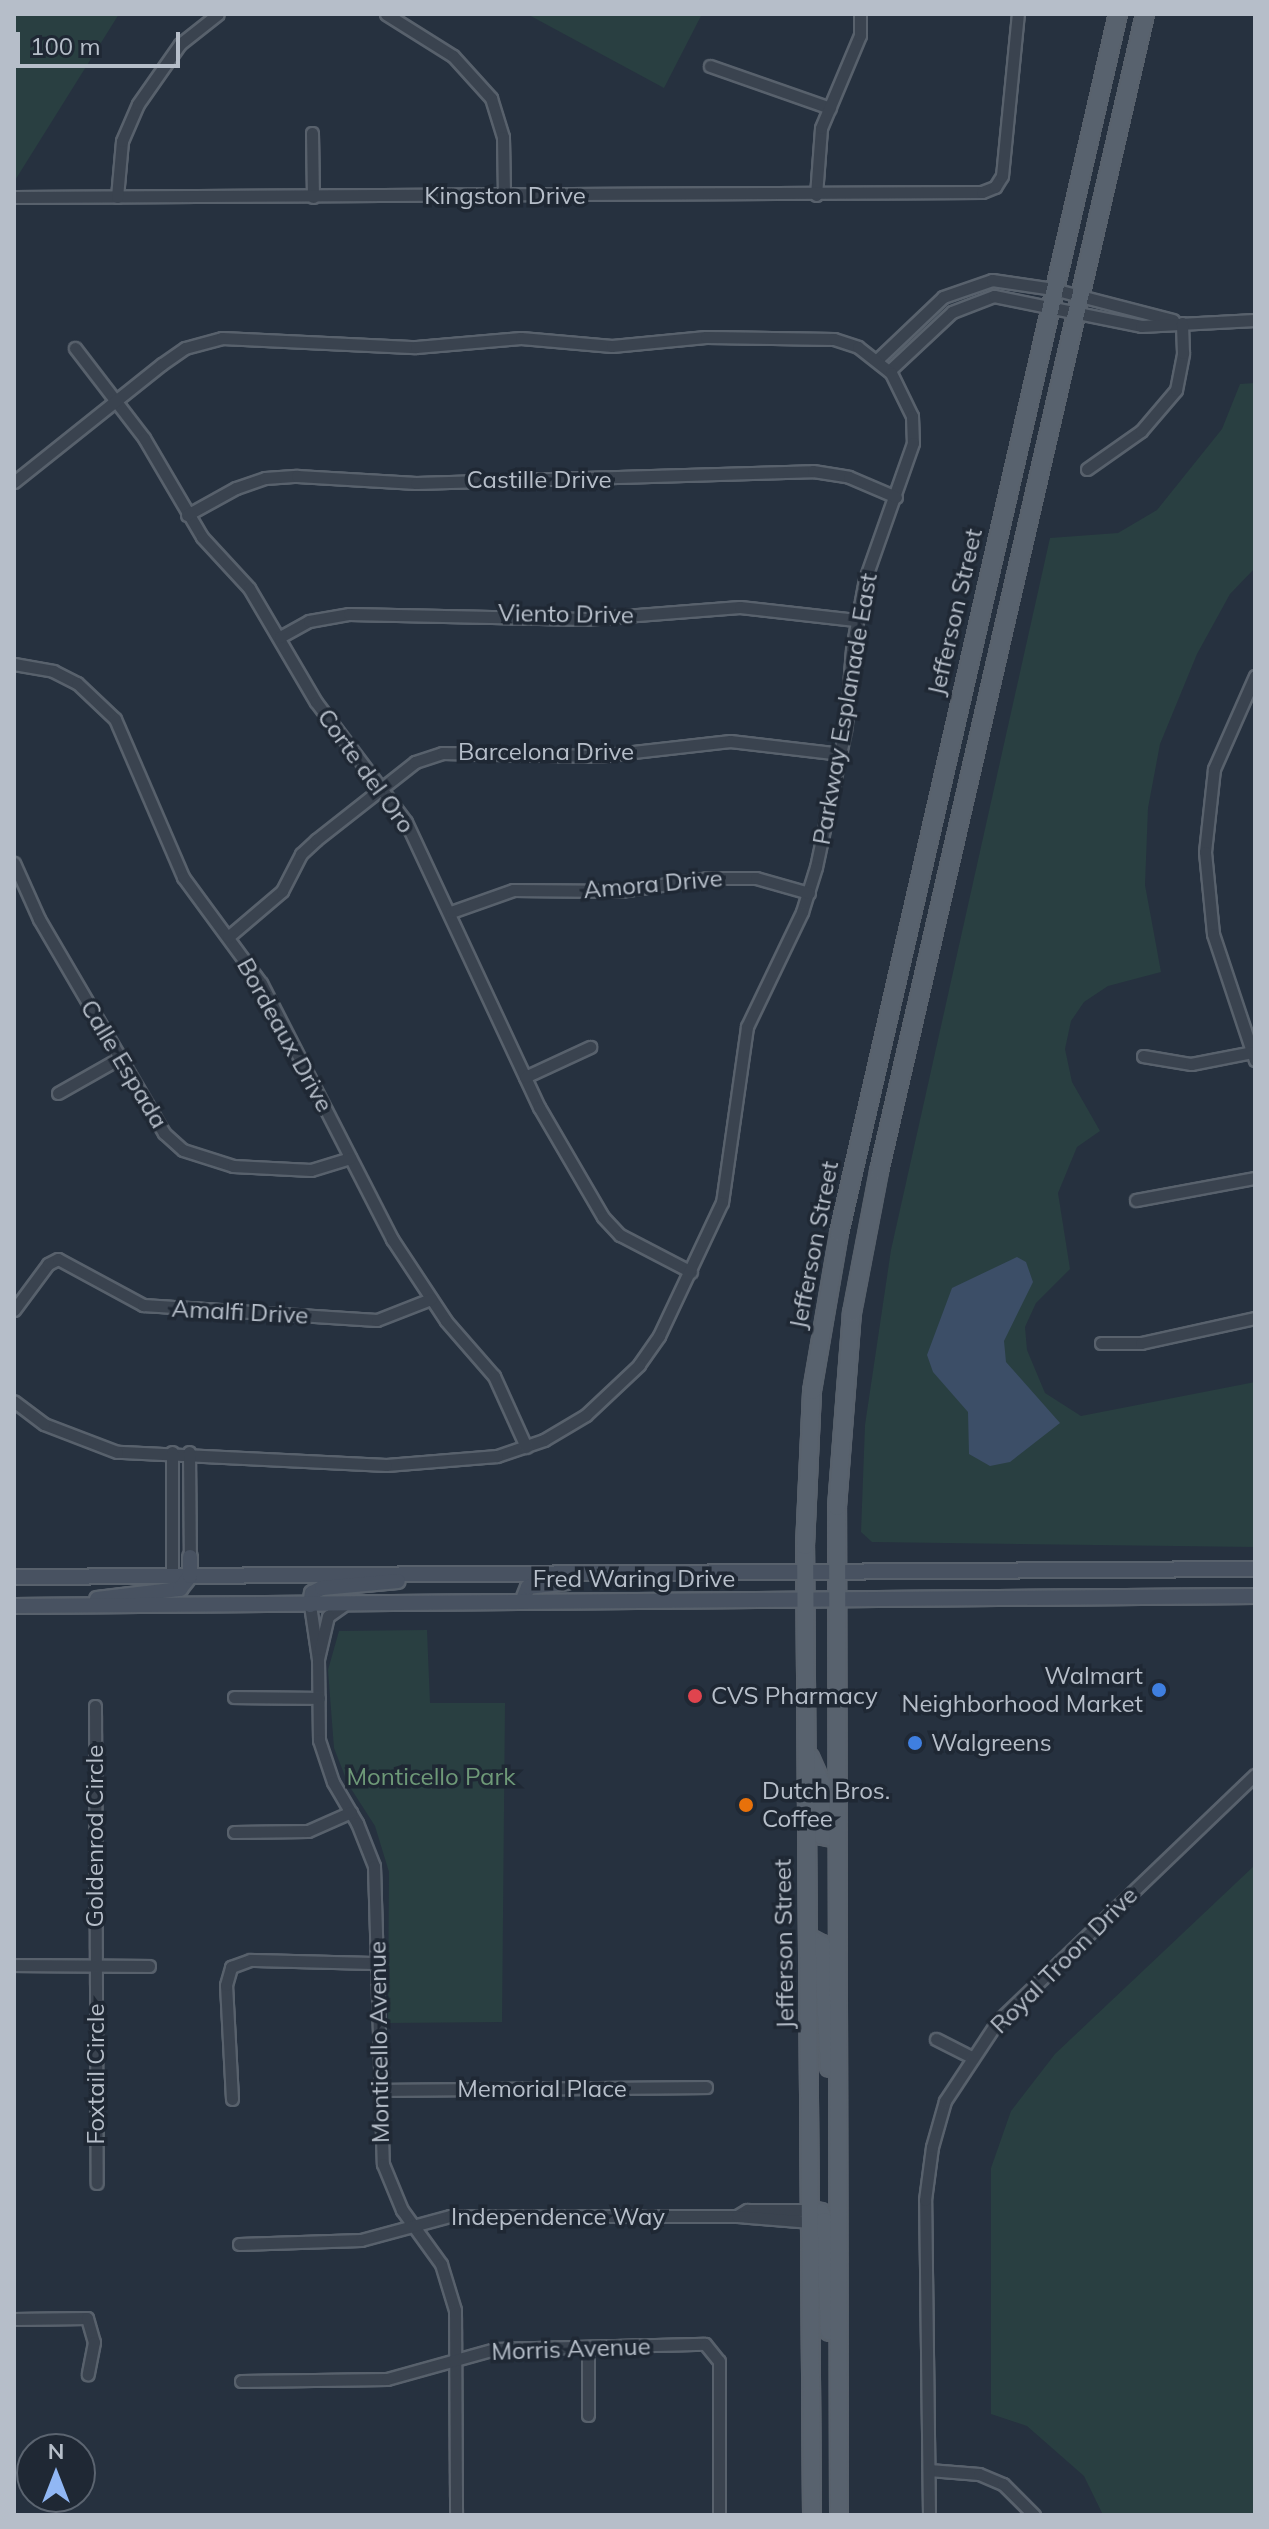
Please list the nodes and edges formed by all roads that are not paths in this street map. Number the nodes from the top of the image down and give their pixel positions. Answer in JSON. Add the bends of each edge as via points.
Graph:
{"nodes":[{"id":1,"x":218,"y":14,"type":"edge"},
{"id":2,"x":386,"y":14,"type":"edge"},
{"id":3,"x":860,"y":14,"type":"edge"},
{"id":4,"x":1018,"y":14,"type":"edge"},
{"id":5,"x":1118,"y":14,"type":"edge"},
{"id":6,"x":1145,"y":14,"type":"edge"},
{"id":7,"x":710,"y":66,"type":"dead end"},
{"id":8,"x":830,"y":108,"type":"junction"},
{"id":9,"x":312,"y":133,"type":"dead end"},
{"id":10,"x":816,"y":195,"type":"junction"},
{"id":11,"x":504,"y":196,"type":"junction"},
{"id":12,"x":14,"y":197,"type":"edge"},
{"id":13,"x":117,"y":197,"type":"junction"},
{"id":14,"x":313,"y":197,"type":"junction"},
{"id":15,"x":1064,"y":300,"type":"junction"},
{"id":16,"x":1255,"y":320,"type":"edge"},
{"id":17,"x":1182,"y":323,"type":"junction"},
{"id":18,"x":75,"y":348,"type":"dead end"},
{"id":19,"x":884,"y":366,"type":"junction"},
{"id":20,"x":116,"y":401,"type":"junction"},
{"id":21,"x":1087,"y":469,"type":"dead end"},
{"id":22,"x":14,"y":482,"type":"edge"},
{"id":23,"x":896,"y":497,"type":"junction"},
{"id":24,"x":187,"y":515,"type":"junction"},
{"id":25,"x":856,"y":620,"type":"junction"},
{"id":26,"x":280,"y":637,"type":"junction"},
{"id":27,"x":14,"y":664,"type":"edge"},
{"id":28,"x":1255,"y":676,"type":"edge"},
{"id":29,"x":841,"y":754,"type":"junction"},
{"id":30,"x":380,"y":787,"type":"junction"},
{"id":31,"x":14,"y":863,"type":"edge"},
{"id":32,"x":809,"y":893,"type":"junction"},
{"id":33,"x":451,"y":912,"type":"junction"},
{"id":34,"x":228,"y":937,"type":"junction"},
{"id":35,"x":590,"y":1047,"type":"dead end"},
{"id":36,"x":1143,"y":1056,"type":"dead end"},
{"id":37,"x":1254,"y":1056,"type":"edge"},
{"id":38,"x":118,"y":1059,"type":"junction"},
{"id":39,"x":525,"y":1077,"type":"junction"},
{"id":40,"x":58,"y":1093,"type":"dead end"},
{"id":41,"x":350,"y":1158,"type":"junction"},
{"id":42,"x":1255,"y":1178,"type":"edge"},
{"id":43,"x":1136,"y":1200,"type":"dead end"},
{"id":44,"x":691,"y":1272,"type":"junction"},
{"id":45,"x":431,"y":1299,"type":"junction"},
{"id":46,"x":14,"y":1310,"type":"edge"},
{"id":47,"x":1255,"y":1318,"type":"edge"},
{"id":48,"x":1101,"y":1343,"type":"dead end"},
{"id":49,"x":14,"y":1401,"type":"edge"},
{"id":50,"x":526,"y":1447,"type":"junction"},
{"id":51,"x":172,"y":1452,"type":"junction"},
{"id":52,"x":189,"y":1452,"type":"junction"},
{"id":53,"x":190,"y":1557,"type":"joint"},
{"id":54,"x":1255,"y":1569,"type":"edge"},
{"id":55,"x":805,"y":1571,"type":"junction"},
{"id":56,"x":837,"y":1571,"type":"junction"},
{"id":57,"x":613,"y":1573,"type":"junction"},
{"id":58,"x":421,"y":1574,"type":"junction"},
{"id":59,"x":172,"y":1576,"type":"junction"},
{"id":60,"x":190,"y":1576,"type":"junction"},
{"id":61,"x":14,"y":1577,"type":"edge"},
{"id":62,"x":1255,"y":1596,"type":"edge"},
{"id":63,"x":805,"y":1600,"type":"junction"},
{"id":64,"x":837,"y":1600,"type":"junction"},
{"id":65,"x":522,"y":1602,"type":"junction"},
{"id":66,"x":310,"y":1605,"type":"junction"},
{"id":67,"x":344,"y":1605,"type":"junction"},
{"id":68,"x":14,"y":1606,"type":"edge"},
{"id":69,"x":69,"y":1606,"type":"junction"},
{"id":70,"x":318,"y":1659,"type":"junction"},
{"id":71,"x":234,"y":1697,"type":"dead end"},
{"id":72,"x":319,"y":1698,"type":"junction"},
{"id":73,"x":95,"y":1706,"type":"dead end"},
{"id":74,"x":807,"y":1748,"type":"junction"},
{"id":75,"x":1255,"y":1775,"type":"edge"},
{"id":76,"x":351,"y":1812,"type":"junction"},
{"id":77,"x":234,"y":1832,"type":"dead end"},
{"id":78,"x":837,"y":1839,"type":"junction"},
{"id":79,"x":808,"y":1937,"type":"junction"},
{"id":80,"x":377,"y":1963,"type":"junction"},
{"id":81,"x":14,"y":1965,"type":"edge"},
{"id":82,"x":95,"y":1966,"type":"junction"},
{"id":83,"x":149,"y":1966,"type":"dead end"},
{"id":84,"x":936,"y":2039,"type":"dead end"},
{"id":85,"x":971,"y":2057,"type":"junction"},
{"id":86,"x":706,"y":2087,"type":"dead end"},
{"id":87,"x":378,"y":2090,"type":"junction"},
{"id":88,"x":232,"y":2099,"type":"dead end"},
{"id":89,"x":837,"y":2120,"type":"junction"},
{"id":90,"x":97,"y":2183,"type":"dead end"},
{"id":91,"x":811,"y":2216,"type":"junction"},
{"id":92,"x":414,"y":2225,"type":"junction"},
{"id":93,"x":239,"y":2244,"type":"dead end"},
{"id":94,"x":14,"y":2319,"type":"edge"},
{"id":95,"x":588,"y":2348,"type":"junction"},
{"id":96,"x":456,"y":2358,"type":"junction"},
{"id":97,"x":88,"y":2374,"type":"dead end"},
{"id":98,"x":241,"y":2381,"type":"dead end"},
{"id":99,"x":838,"y":2381,"type":"junction"},
{"id":100,"x":588,"y":2415,"type":"dead end"},
{"id":101,"x":929,"y":2470,"type":"junction"},
{"id":102,"x":456,"y":2515,"type":"edge"},
{"id":103,"x":719,"y":2515,"type":"edge"},
{"id":104,"x":812,"y":2515,"type":"edge"},
{"id":105,"x":839,"y":2515,"type":"edge"},
{"id":106,"x":929,"y":2515,"type":"edge"},
{"id":107,"x":1034,"y":2515,"type":"edge"}],
"edges":[{"from":1,"to":13,"type":"street","via":[[180,44],[138,104],[122,141]]},
{"from":2,"to":11,"type":"street","via":[[453,56],[491,98],[503,137]]},
{"from":3,"to":8,"type":"street","via":[[860,35]]},
{"from":4,"to":10,"type":"street","name":"Kingston Drive","via":[[1002,176],[995,187],[982,192]]},
{"from":5,"to":15,"type":"main road","name":"Jefferson Street"},
{"from":6,"to":15,"type":"main road","name":"Jefferson Street"},
{"from":7,"to":8,"type":"street"},
{"from":8,"to":10,"type":"street","via":[[821,128]]},
{"from":9,"to":14,"type":"street"},
{"from":10,"to":11,"type":"street","name":"Kingston Drive"},
{"from":11,"to":14,"type":"street","name":"Kingston Drive"},
{"from":12,"to":13,"type":"street","name":"Kingston Drive"},
{"from":13,"to":14,"type":"street","name":"Kingston Drive"},
{"from":15,"to":17,"type":"street","via":[[1141,326]]},
{"from":15,"to":19,"type":"street","via":[[1006,296],[974,302],[936,324]]},
{"from":15,"to":19,"type":"street","via":[[1007,280],[968,287],[925,312]]},
{"from":15,"to":55,"type":"main road","name":"Jefferson Street","via":[[825,1304],[807,1471]]},
{"from":15,"to":56,"type":"main road","name":"Jefferson Street","via":[[864,1242],[843,1395]]},
{"from":16,"to":17,"type":"street"},
{"from":17,"to":21,"type":"street","via":[[1176,390],[1141,431]]},
{"from":18,"to":20,"type":"street","name":"Corte del Oro"},
{"from":19,"to":20,"type":"street","via":[[858,347],[809,336],[706,337],[612,346],[521,338],[442,347],[222,338],[185,348]]},
{"from":19,"to":23,"type":"street","name":"Parkway Esplanade East","via":[[912,416],[913,443]]},
{"from":20,"to":22,"type":"street"},
{"from":20,"to":24,"type":"street","name":"Corte del Oro","via":[[150,448]]},
{"from":23,"to":24,"type":"street","name":"Castille Drive","via":[[849,477],[813,471],[416,483],[297,476],[265,478],[236,488]]},
{"from":23,"to":25,"type":"street","name":"Parkway Esplanade East"},
{"from":24,"to":26,"type":"street","name":"Corte del Oro","via":[[249,588]]},
{"from":25,"to":26,"type":"street","name":"Viento Drive","via":[[740,607],[586,619],[349,614],[309,621]]},
{"from":25,"to":29,"type":"street","name":"Parkway Esplanade East"},
{"from":26,"to":30,"type":"street","name":"Corte del Oro","via":[[316,702]]},
{"from":27,"to":34,"type":"street","name":"Bordeaux Drive","via":[[53,671],[77,683],[115,719],[176,865]]},
{"from":28,"to":37,"type":"street","via":[[1214,769],[1205,852],[1213,934]]},
{"from":29,"to":30,"type":"street","name":"Barcelona Drive","via":[[730,741],[598,756],[467,750],[415,762]]},
{"from":29,"to":32,"type":"street","name":"Parkway Esplanade East"},
{"from":30,"to":33,"type":"street","name":"Corte del Oro","via":[[406,822]]},
{"from":30,"to":34,"type":"street","name":"Barcelona Drive","via":[[309,847],[282,891]]},
{"from":31,"to":38,"type":"street","name":"Calle Espada","via":[[39,919]]},
{"from":32,"to":33,"type":"street","name":"Amora Drive","via":[[756,878],[709,878],[620,891],[513,890]]},
{"from":32,"to":44,"type":"street","name":"Parkway Esplanade East","via":[[747,1027],[722,1202]]},
{"from":33,"to":39,"type":"street","name":"Corte del Oro"},
{"from":34,"to":41,"type":"street","name":"Bordeaux Drive","via":[[261,983]]},
{"from":35,"to":39,"type":"street"},
{"from":36,"to":37,"type":"street","via":[[1191,1064]]},
{"from":38,"to":40,"type":"street"},
{"from":38,"to":41,"type":"street","name":"Calle Espada","via":[[164,1133],[209,1162],[311,1170]]},
{"from":39,"to":44,"type":"street","name":"Corte del Oro","via":[[603,1217],[620,1235]]},
{"from":41,"to":45,"type":"street","name":"Bordeaux Drive"},
{"from":42,"to":43,"type":"street"},
{"from":44,"to":50,"type":"street","name":"Parkway Esplanade East","via":[[639,1365],[586,1415]]},
{"from":45,"to":46,"type":"street","name":"Amalfi Drive","via":[[377,1320],[143,1305],[58,1259],[48,1264]]},
{"from":45,"to":50,"type":"street","name":"Bordeaux Drive","via":[[494,1376]]},
{"from":47,"to":48,"type":"street","via":[[1141,1343]]},
{"from":49,"to":51,"type":"street","name":"Parkway Esplanade East","via":[[44,1424],[92,1446],[117,1452]]},
{"from":50,"to":52,"type":"street","name":"Parkway Esplanade East","via":[[465,1460],[349,1466]]},
{"from":51,"to":52,"type":"street","name":"Parkway Esplanade East"},
{"from":51,"to":59,"type":"street"},
{"from":52,"to":53,"type":"street"},
{"from":53,"to":60,"type":"main road"},
{"from":54,"to":56,"type":"main road","name":"Fred Waring Drive"},
{"from":55,"to":56,"type":"main road","name":"Fred Waring Drive"},
{"from":55,"to":57,"type":"main road","name":"Fred Waring Drive"},
{"from":55,"to":63,"type":"main road","name":"Jefferson Street"},
{"from":56,"to":64,"type":"main road","name":"Jefferson Street"},
{"from":57,"to":58,"type":"main road","name":"Fred Waring Drive"},
{"from":57,"to":65,"type":"main road","via":[[534,1584],[524,1589]]},
{"from":58,"to":60,"type":"main road","name":"Fred Waring Drive"},
{"from":58,"to":66,"type":"main road","via":[[385,1584],[322,1588],[312,1593]]},
{"from":59,"to":60,"type":"main road","name":"Fred Waring Drive"},
{"from":59,"to":61,"type":"main road","name":"Fred Waring Drive"},
{"from":60,"to":69,"type":"main road","via":[[180,1589]]},
{"from":62,"to":64,"type":"main road","name":"Fred Waring Drive"},
{"from":63,"to":64,"type":"main road","name":"Fred Waring Drive"},
{"from":63,"to":65,"type":"main road","name":"Fred Waring Drive"},
{"from":63,"to":74,"type":"main road","name":"Jefferson Street"},
{"from":64,"to":78,"type":"main road","name":"Jefferson Street"},
{"from":65,"to":67,"type":"main road","name":"Fred Waring Drive"},
{"from":66,"to":67,"type":"main road","name":"Fred Waring Drive"},
{"from":66,"to":69,"type":"main road","name":"Fred Waring Drive"},
{"from":66,"to":70,"type":"street","name":"Monticello Avenue"},
{"from":67,"to":70,"type":"street","name":"Monticello Avenue","via":[[328,1616]]},
{"from":68,"to":69,"type":"main road","name":"Fred Waring Drive"},
{"from":70,"to":72,"type":"street","name":"Monticello Avenue"},
{"from":71,"to":72,"type":"street"},
{"from":72,"to":76,"type":"street","name":"Monticello Avenue","via":[[325,1762]]},
{"from":73,"to":82,"type":"street","name":"Goldenrod Circle"},
{"from":74,"to":78,"type":"main road","via":[[821,1782],[822,1836]]},
{"from":74,"to":79,"type":"main road","name":"Jefferson Street"},
{"from":75,"to":85,"type":"street","name":"Royal Troon Drive","via":[[997,2022]]},
{"from":76,"to":77,"type":"street","via":[[308,1831]]},
{"from":76,"to":80,"type":"street","name":"Monticello Avenue","via":[[374,1866]]},
{"from":78,"to":89,"type":"main road","name":"Jefferson Street"},
{"from":79,"to":89,"type":"main road","via":[[820,1941],[822,1949],[824,2036]]},
{"from":79,"to":91,"type":"main road","name":"Jefferson Street"},
{"from":80,"to":87,"type":"street","name":"Monticello Avenue"},
{"from":80,"to":88,"type":"street","via":[[235,1964],[226,1985]]},
{"from":81,"to":82,"type":"street"},
{"from":82,"to":83,"type":"street"},
{"from":82,"to":90,"type":"street","name":"Foxtail Circle"},
{"from":84,"to":85,"type":"street"},
{"from":85,"to":101,"type":"street","name":"Royal Troon Drive","via":[[945,2101],[925,2200]]},
{"from":86,"to":87,"type":"street","name":"Memorial Place"},
{"from":87,"to":92,"type":"street","name":"Monticello Avenue","via":[[383,2164]]},
{"from":89,"to":99,"type":"main road","name":"Jefferson Street"},
{"from":91,"to":92,"type":"street","name":"Independence Way","via":[[747,2210],[737,2216],[450,2216]]},
{"from":91,"to":99,"type":"main road","via":[[821,2212],[824,2221],[825,2306]]},
{"from":91,"to":104,"type":"main road","name":"Jefferson Street"},
{"from":92,"to":93,"type":"street","name":"Independence Way","via":[[344,2242]]},
{"from":92,"to":96,"type":"street","name":"Monticello Avenue","via":[[451,2287]]},
{"from":94,"to":97,"type":"street","via":[[87,2318],[94,2342]]},
{"from":95,"to":96,"type":"street","name":"Morris Avenue","via":[[495,2349]]},
{"from":95,"to":100,"type":"street"},
{"from":95,"to":103,"type":"street","name":"Morris Avenue","via":[[711,2347],[719,2361]]},
{"from":96,"to":98,"type":"street","name":"Morris Avenue","via":[[387,2379]]},
{"from":96,"to":102,"type":"street","name":"Monticello Avenue"},
{"from":99,"to":105,"type":"main road","name":"Jefferson Street"},
{"from":101,"to":106,"type":"street","name":"Royal Troon Drive"},
{"from":101,"to":107,"type":"street","via":[[979,2474],[1003,2484]]}]}
